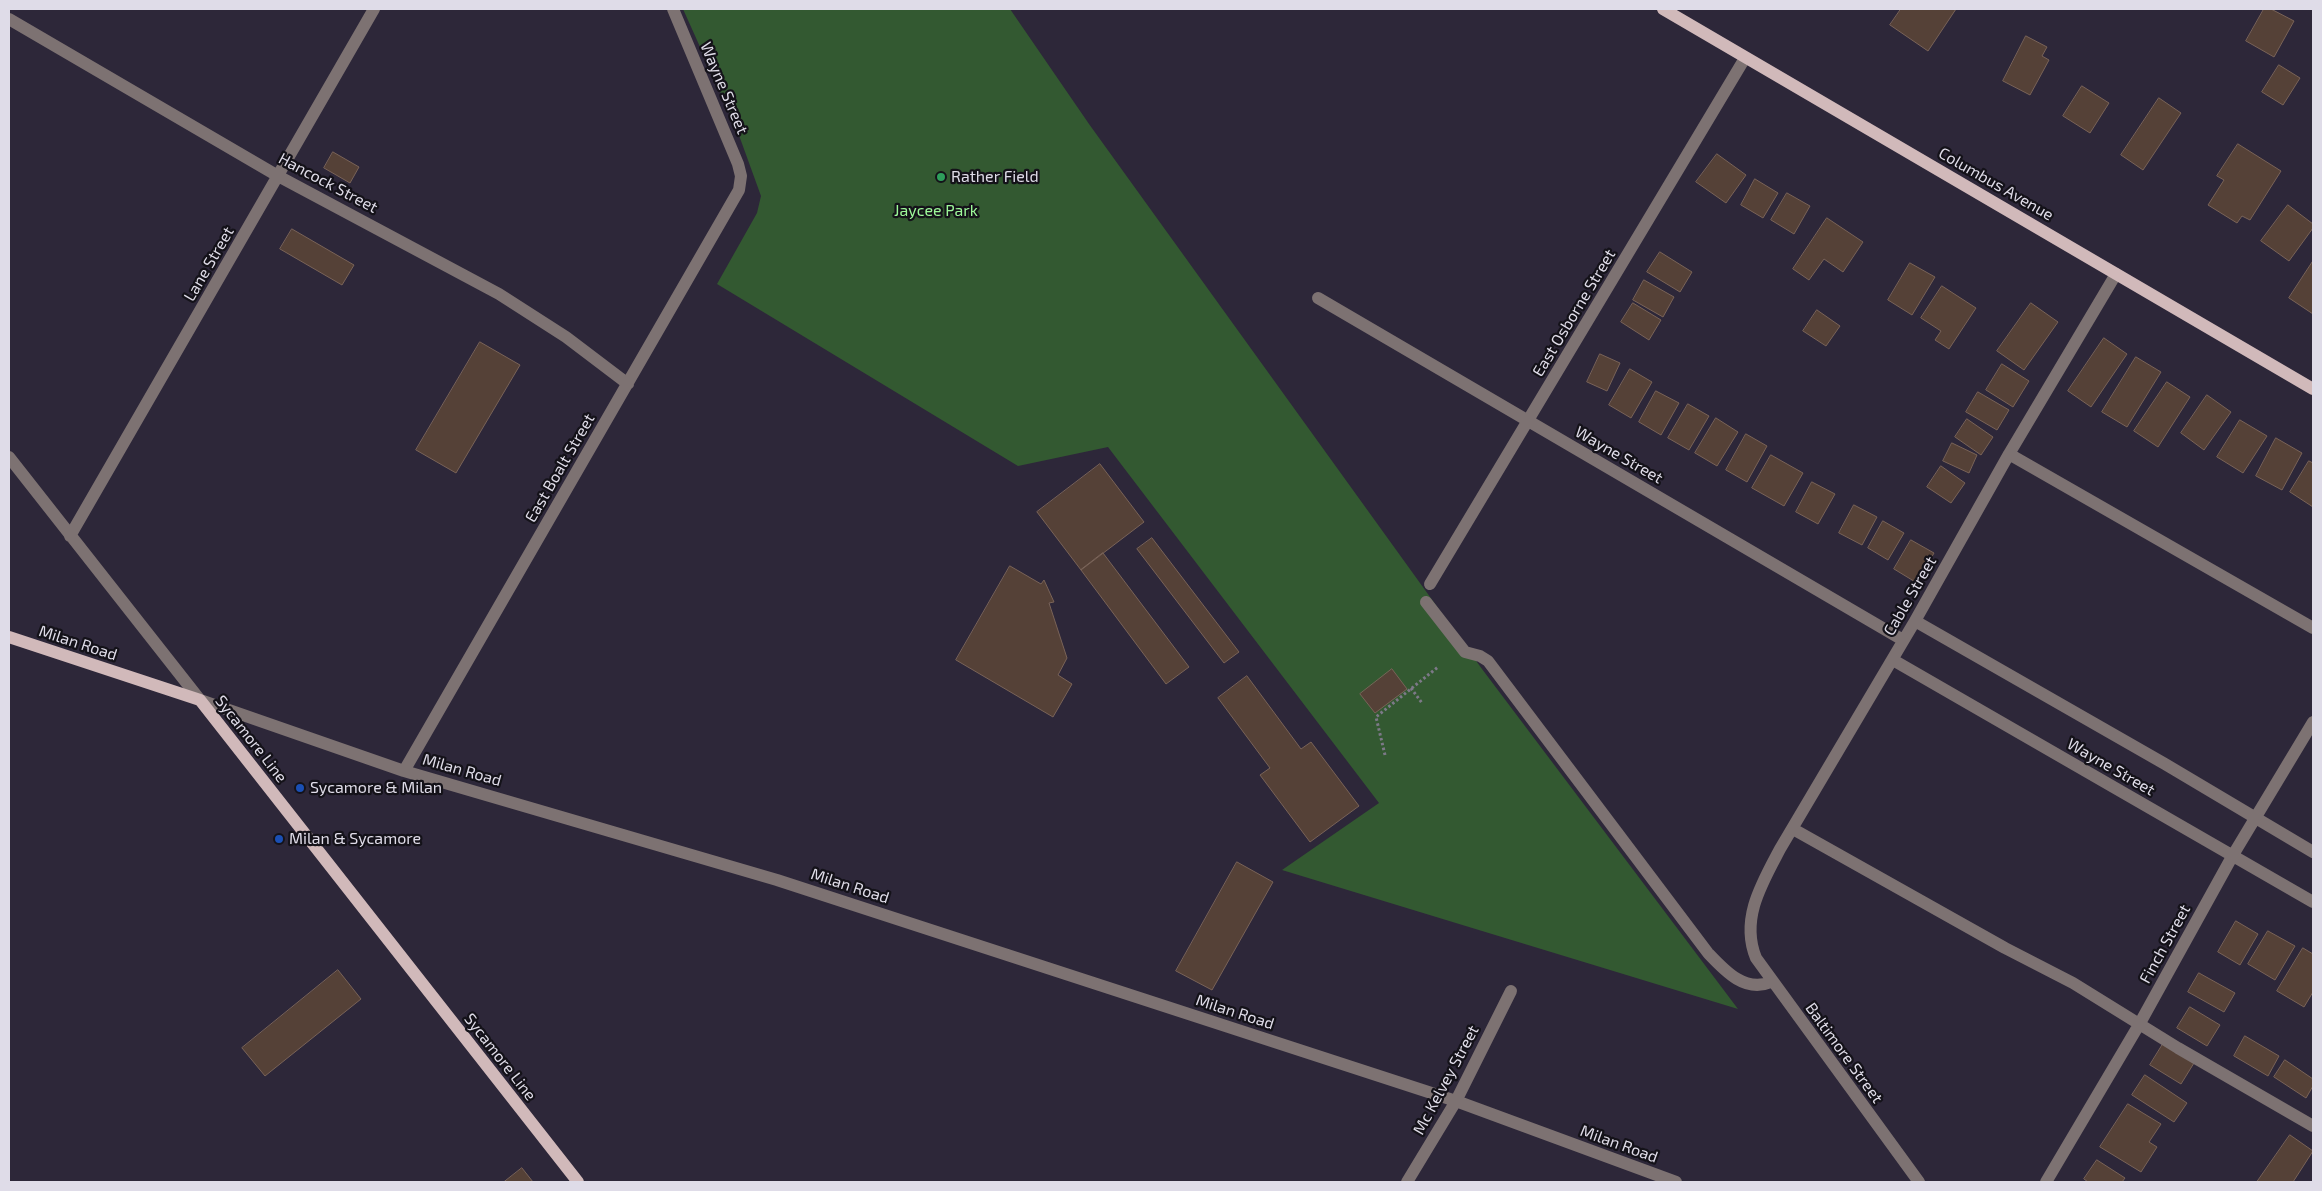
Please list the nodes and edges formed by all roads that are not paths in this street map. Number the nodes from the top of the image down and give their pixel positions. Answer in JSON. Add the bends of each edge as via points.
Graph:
{"nodes":[{"id":1,"x":374,"y":9,"type":"edge"},
{"id":2,"x":673,"y":9,"type":"edge"},
{"id":3,"x":1671,"y":11,"type":"edge"},
{"id":4,"x":9,"y":20,"type":"edge"},
{"id":5,"x":1745,"y":58,"type":"junction"},
{"id":6,"x":278,"y":176,"type":"junction"},
{"id":7,"x":741,"y":180,"type":"joint"},
{"id":8,"x":2116,"y":274,"type":"junction"},
{"id":9,"x":1318,"y":298,"type":"dead end"},
{"id":10,"x":628,"y":384,"type":"junction"},
{"id":11,"x":2313,"y":388,"type":"edge"},
{"id":12,"x":1528,"y":421,"type":"junction"},
{"id":13,"x":2009,"y":454,"type":"junction"},
{"id":14,"x":9,"y":457,"type":"edge"},
{"id":15,"x":70,"y":536,"type":"junction"},
{"id":16,"x":1430,"y":584,"type":"dead end"},
{"id":17,"x":1426,"y":602,"type":"dead end"},
{"id":18,"x":1915,"y":621,"type":"junction"},
{"id":19,"x":2313,"y":628,"type":"edge"},
{"id":20,"x":9,"y":637,"type":"edge"},
{"id":21,"x":1903,"y":640,"type":"junction"},
{"id":22,"x":1892,"y":660,"type":"junction"},
{"id":23,"x":200,"y":700,"type":"junction"},
{"id":24,"x":2313,"y":722,"type":"edge"},
{"id":25,"x":404,"y":770,"type":"junction"},
{"id":26,"x":2255,"y":818,"type":"junction"},
{"id":27,"x":1793,"y":829,"type":"junction"},
{"id":28,"x":2313,"y":852,"type":"edge"},
{"id":29,"x":2233,"y":855,"type":"junction"},
{"id":30,"x":2313,"y":902,"type":"edge"},
{"id":31,"x":1750,"y":940,"type":"joint"},
{"id":32,"x":1771,"y":982,"type":"junction"},
{"id":33,"x":1511,"y":991,"type":"dead end"},
{"id":34,"x":2140,"y":1023,"type":"junction"},
{"id":35,"x":1456,"y":1101,"type":"junction"},
{"id":36,"x":2313,"y":1126,"type":"edge"},
{"id":37,"x":578,"y":1182,"type":"edge"},
{"id":38,"x":1407,"y":1182,"type":"edge"},
{"id":39,"x":1676,"y":1182,"type":"edge"},
{"id":40,"x":1919,"y":1182,"type":"edge"},
{"id":41,"x":2046,"y":1182,"type":"edge"}],
"edges":[{"from":1,"to":6,"type":"street","name":"Lane Street"},
{"from":2,"to":7,"type":"street","name":"Wayne Street","via":[[735,156]]},
{"from":3,"to":5,"type":"main road","name":"Columbus Avenue"},
{"from":4,"to":6,"type":"street","name":"Hancock Street"},
{"from":5,"to":8,"type":"main road","name":"Columbus Avenue"},
{"from":5,"to":12,"type":"street","name":"East Osborne Street"},
{"from":6,"to":10,"type":"street","name":"Hancock Street","via":[[499,294],[566,337]]},
{"from":6,"to":15,"type":"street","name":"Lane Street"},
{"from":7,"to":10,"type":"street","name":"East Boalt Street","via":[[725,218]]},
{"from":8,"to":11,"type":"main road","name":"Columbus Avenue"},
{"from":8,"to":13,"type":"street","name":"Cable Street"},
{"from":9,"to":12,"type":"street","name":"Wayne Street"},
{"from":10,"to":25,"type":"street","name":"East Boalt Street"},
{"from":12,"to":16,"type":"street","name":"East Osborne Street"},
{"from":12,"to":21,"type":"street","name":"Wayne Street"},
{"from":13,"to":18,"type":"street","name":"Cable Street"},
{"from":13,"to":19,"type":"street"},
{"from":14,"to":15,"type":"street","name":"Sycamore Line"},
{"from":15,"to":23,"type":"street","name":"Sycamore Line"},
{"from":17,"to":32,"type":"street","via":[[1465,652],[1488,662],[1708,953],[1742,981],[1761,986]]},
{"from":18,"to":21,"type":"street","name":"Cable Street"},
{"from":18,"to":26,"type":"street","name":"Wayne Street"},
{"from":20,"to":23,"type":"main road","name":"Milan Road"},
{"from":21,"to":22,"type":"street","name":"Cable Street"},
{"from":22,"to":27,"type":"street","name":"Cable Street"},
{"from":22,"to":29,"type":"street","name":"Wayne Street"},
{"from":23,"to":25,"type":"street","name":"Milan Road"},
{"from":23,"to":37,"type":"main road","name":"Sycamore Line"},
{"from":24,"to":26,"type":"street","name":"Finch Street"},
{"from":25,"to":35,"type":"street","name":"Milan Road","via":[[776,880]]},
{"from":26,"to":28,"type":"street","name":"Wayne Street"},
{"from":26,"to":29,"type":"street","name":"Finch Street"},
{"from":27,"to":31,"type":"street","name":"Cable Street","via":[[1768,872],[1751,913]]},
{"from":27,"to":34,"type":"street"},
{"from":29,"to":30,"type":"street","name":"Wayne Street"},
{"from":29,"to":34,"type":"street","name":"Finch Street"},
{"from":31,"to":32,"type":"street","name":"Baltimore Street","via":[[1756,958]]},
{"from":32,"to":40,"type":"street","name":"Baltimore Street"},
{"from":33,"to":35,"type":"street","name":"Mc Kelvey Street"},
{"from":34,"to":36,"type":"street"},
{"from":34,"to":41,"type":"street","name":"Finch Street"},
{"from":35,"to":38,"type":"street","name":"Mc Kelvey Street"},
{"from":35,"to":39,"type":"street","name":"Milan Road"}]}
